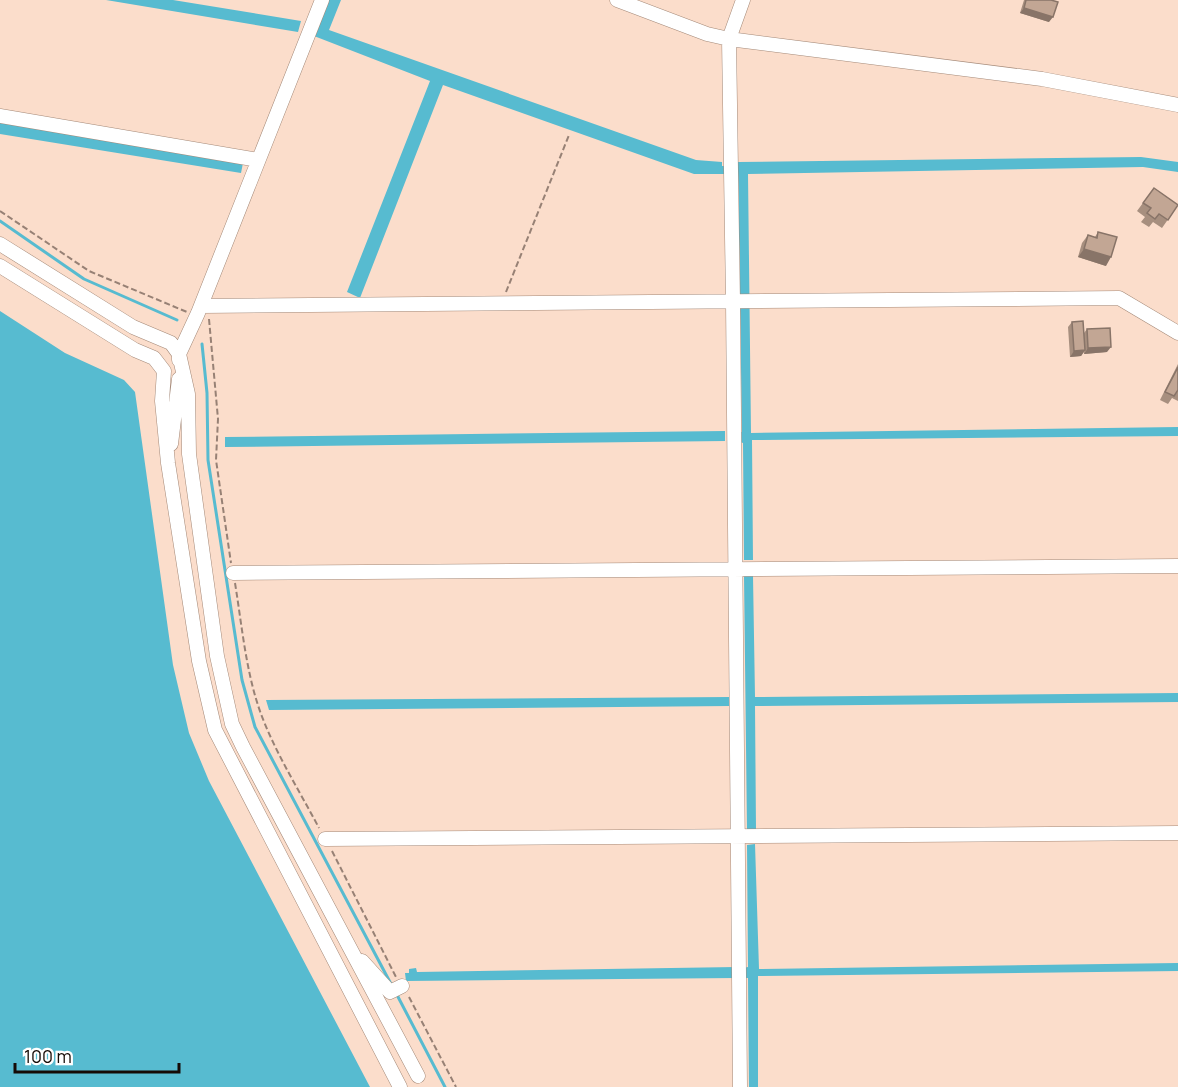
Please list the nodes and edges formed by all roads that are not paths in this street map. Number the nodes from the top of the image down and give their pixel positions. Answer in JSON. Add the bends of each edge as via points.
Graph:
{"nodes":[{"id":1,"x":322,"y":0,"type":"edge"},
{"id":2,"x":617,"y":0,"type":"edge"},
{"id":3,"x":743,"y":0,"type":"edge"},
{"id":4,"x":729,"y":39,"type":"junction"},
{"id":5,"x":1178,"y":105,"type":"edge"},
{"id":6,"x":0,"y":116,"type":"edge"},
{"id":7,"x":258,"y":160,"type":"junction"},
{"id":8,"x":0,"y":244,"type":"edge"},
{"id":9,"x":0,"y":266,"type":"edge"},
{"id":10,"x":733,"y":301,"type":"junction"},
{"id":11,"x":200,"y":310,"type":"junction"},
{"id":12,"x":1178,"y":333,"type":"edge"},
{"id":13,"x":179,"y":354,"type":"junction"},
{"id":14,"x":168,"y":463,"type":"junction"},
{"id":15,"x":1178,"y":566,"type":"edge"},
{"id":16,"x":736,"y":568,"type":"junction"},
{"id":17,"x":233,"y":573,"type":"dead end"},
{"id":18,"x":1178,"y":833,"type":"edge"},
{"id":19,"x":738,"y":837,"type":"junction"},
{"id":20,"x":325,"y":838,"type":"road end"},
{"id":21,"x":301,"y":897,"type":"junction"},
{"id":22,"x":348,"y":945,"type":"junction"},
{"id":23,"x":396,"y":986,"type":"road end"},
{"id":24,"x":418,"y":1076,"type":"dead end"},
{"id":25,"x":400,"y":1087,"type":"edge"},
{"id":26,"x":740,"y":1087,"type":"edge"}],
"edges":[{"from":1,"to":7,"type":"street"},
{"from":2,"to":4,"type":"street"},
{"from":3,"to":4,"type":"street"},
{"from":4,"to":5,"type":"street","via":[[1042,79]]},
{"from":4,"to":10,"type":"street"},
{"from":6,"to":7,"type":"street"},
{"from":7,"to":11,"type":"street"},
{"from":8,"to":13,"type":"street","via":[[133,327],[171,343]]},
{"from":9,"to":14,"type":"street","via":[[154,358],[164,371],[162,401]]},
{"from":10,"to":11,"type":"street"},
{"from":10,"to":12,"type":"street","via":[[1119,298]]},
{"from":10,"to":16,"type":"street"},
{"from":11,"to":13,"type":"street"},
{"from":13,"to":14,"type":"street","via":[[179,392]]},
{"from":13,"to":22,"type":"street","via":[[188,394],[189,454],[217,656],[232,724]]},
{"from":14,"to":21,"type":"street","via":[[199,661],[215,730]]},
{"from":15,"to":16,"type":"street"},
{"from":16,"to":17,"type":"street"},
{"from":16,"to":19,"type":"street"},
{"from":18,"to":19,"type":"street"},
{"from":19,"to":20,"type":"street"},
{"from":19,"to":26,"type":"street"},
{"from":21,"to":22,"type":"street","via":[[315,900]]},
{"from":21,"to":25,"type":"street"},
{"from":22,"to":23,"type":"street"},
{"from":22,"to":24,"type":"street"}]}
